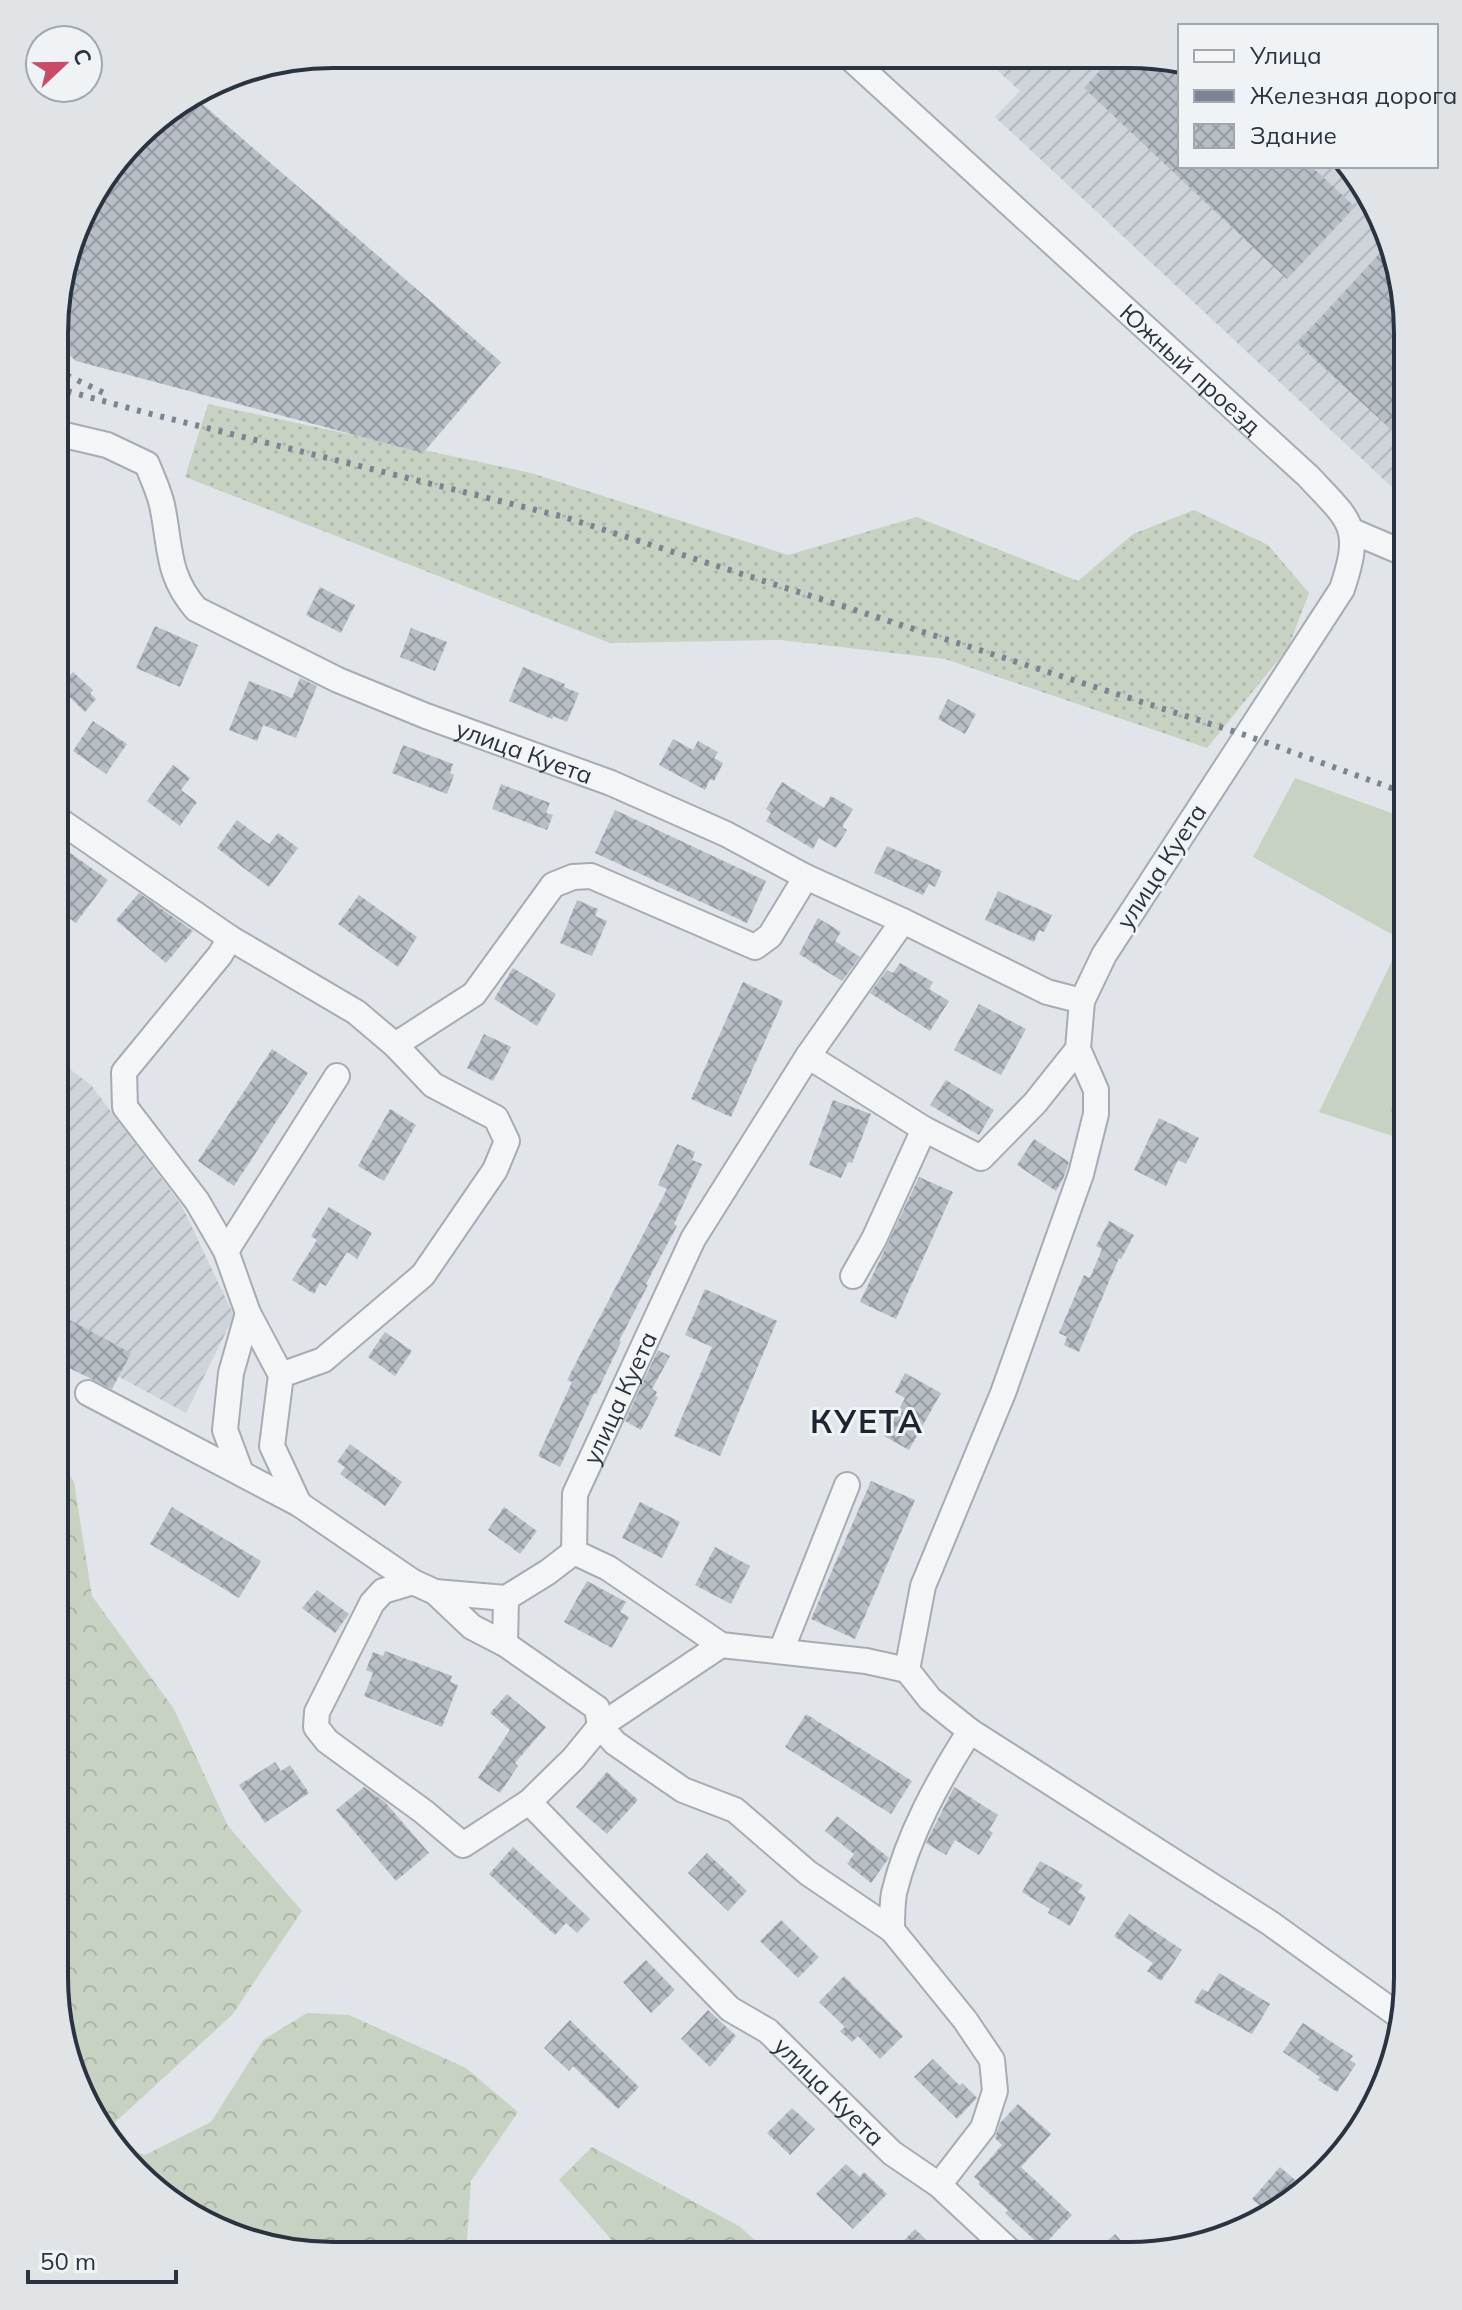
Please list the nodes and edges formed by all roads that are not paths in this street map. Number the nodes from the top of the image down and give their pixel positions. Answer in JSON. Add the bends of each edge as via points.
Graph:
{"nodes":[{"id":1,"x":861,"y":68,"type":"edge"},
{"id":2,"x":68,"y":436,"type":"edge"},
{"id":3,"x":1352,"y":531,"type":"junction"},
{"id":4,"x":1394,"y":549,"type":"edge"},
{"id":5,"x":68,"y":826,"type":"edge"},
{"id":6,"x":806,"y":877,"type":"junction"},
{"id":7,"x":903,"y":921,"type":"junction"},
{"id":8,"x":230,"y":938,"type":"junction"},
{"id":9,"x":1082,"y":1001,"type":"junction"},
{"id":10,"x":395,"y":1045,"type":"junction"},
{"id":11,"x":1078,"y":1049,"type":"junction"},
{"id":12,"x":808,"y":1056,"type":"junction"},
{"id":13,"x":337,"y":1076,"type":"dead end"},
{"id":14,"x":924,"y":1129,"type":"junction"},
{"id":15,"x":226,"y":1251,"type":"junction"},
{"id":16,"x":853,"y":1276,"type":"dead end"},
{"id":17,"x":248,"y":1313,"type":"junction"},
{"id":18,"x":281,"y":1375,"type":"junction"},
{"id":19,"x":88,"y":1393,"type":"dead end"},
{"id":20,"x":241,"y":1473,"type":"junction"},
{"id":21,"x":847,"y":1485,"type":"dead end"},
{"id":22,"x":299,"y":1504,"type":"junction"},
{"id":23,"x":574,"y":1552,"type":"junction"},
{"id":24,"x":424,"y":1587,"type":"junction"},
{"id":25,"x":506,"y":1598,"type":"junction"},
{"id":26,"x":505,"y":1644,"type":"junction"},
{"id":27,"x":721,"y":1645,"type":"junction"},
{"id":28,"x":781,"y":1651,"type":"junction"},
{"id":29,"x":907,"y":1670,"type":"junction"},
{"id":30,"x":600,"y":1726,"type":"junction"},
{"id":31,"x":970,"y":1731,"type":"junction"},
{"id":32,"x":529,"y":1802,"type":"junction"},
{"id":33,"x":892,"y":1930,"type":"junction"},
{"id":34,"x":1391,"y":2010,"type":"edge"},
{"id":35,"x":939,"y":2185,"type":"junction"},
{"id":36,"x":1000,"y":2242,"type":"edge"}],
"edges":[{"from":1,"to":3,"type":"street","name":"Южный проезд","via":[[1308,476],[1343,513]]},
{"from":2,"to":6,"type":"street","name":"улица Куета","via":[[107,445],[147,464],[162,501],[174,576],[196,609],[338,680],[611,783],[712,827]]},
{"from":3,"to":4,"type":"street"},
{"from":3,"to":9,"type":"street","name":"улица Куета","via":[[1354,555],[1342,589],[1104,955]]},
{"from":5,"to":8,"type":"street"},
{"from":6,"to":7,"type":"street","name":"улица Куета"},
{"from":6,"to":10,"type":"street","via":[[770,936],[755,947],[591,876],[553,885],[474,994]]},
{"from":7,"to":9,"type":"street","name":"улица Куета","via":[[1047,992]]},
{"from":7,"to":12,"type":"street","name":"улица Куета"},
{"from":8,"to":10,"type":"street","via":[[356,1012]]},
{"from":8,"to":15,"type":"street","via":[[124,1072],[125,1107],[197,1201]]},
{"from":9,"to":11,"type":"street","name":"улица Куета"},
{"from":10,"to":18,"type":"street","via":[[433,1085],[496,1118],[507,1141],[495,1170],[423,1275],[323,1360]]},
{"from":11,"to":14,"type":"street","via":[[981,1158]]},
{"from":11,"to":29,"type":"street","name":"улица Куета","via":[[1096,1090],[1096,1114],[1081,1174],[1003,1393],[923,1586]]},
{"from":12,"to":14,"type":"street"},
{"from":12,"to":23,"type":"street","name":"улица Куета","via":[[693,1239],[575,1494]]},
{"from":13,"to":15,"type":"street"},
{"from":14,"to":16,"type":"street"},
{"from":15,"to":17,"type":"street"},
{"from":17,"to":18,"type":"street"},
{"from":17,"to":20,"type":"street","via":[[231,1373],[225,1430]]},
{"from":18,"to":22,"type":"street","via":[[272,1446]]},
{"from":19,"to":20,"type":"street"},
{"from":20,"to":22,"type":"street"},
{"from":21,"to":28,"type":"street"},
{"from":22,"to":24,"type":"street"},
{"from":23,"to":25,"type":"street"},
{"from":23,"to":27,"type":"street","via":[[608,1568]]},
{"from":24,"to":25,"type":"street"},
{"from":24,"to":26,"type":"street","via":[[472,1627]]},
{"from":24,"to":32,"type":"street","via":[[383,1591],[372,1603],[317,1712],[316,1727],[327,1741],[463,1845]]},
{"from":25,"to":26,"type":"street"},
{"from":26,"to":30,"type":"street","via":[[597,1708]]},
{"from":27,"to":28,"type":"street"},
{"from":27,"to":30,"type":"street"},
{"from":28,"to":29,"type":"street"},
{"from":29,"to":31,"type":"street","via":[[930,1699]]},
{"from":30,"to":32,"type":"street"},
{"from":30,"to":33,"type":"street","via":[[615,1743],[683,1790],[735,1810],[808,1873]]},
{"from":31,"to":33,"type":"street","via":[[943,1772],[912,1838],[894,1894]]},
{"from":31,"to":34,"type":"street","via":[[1270,1923]]},
{"from":32,"to":35,"type":"street","name":"улица Куета","via":[[730,2009],[768,2031],[892,2153]]},
{"from":33,"to":35,"type":"street","via":[[992,2060],[995,2091],[983,2128]]},
{"from":35,"to":36,"type":"street","name":"улица Куета"}]}
